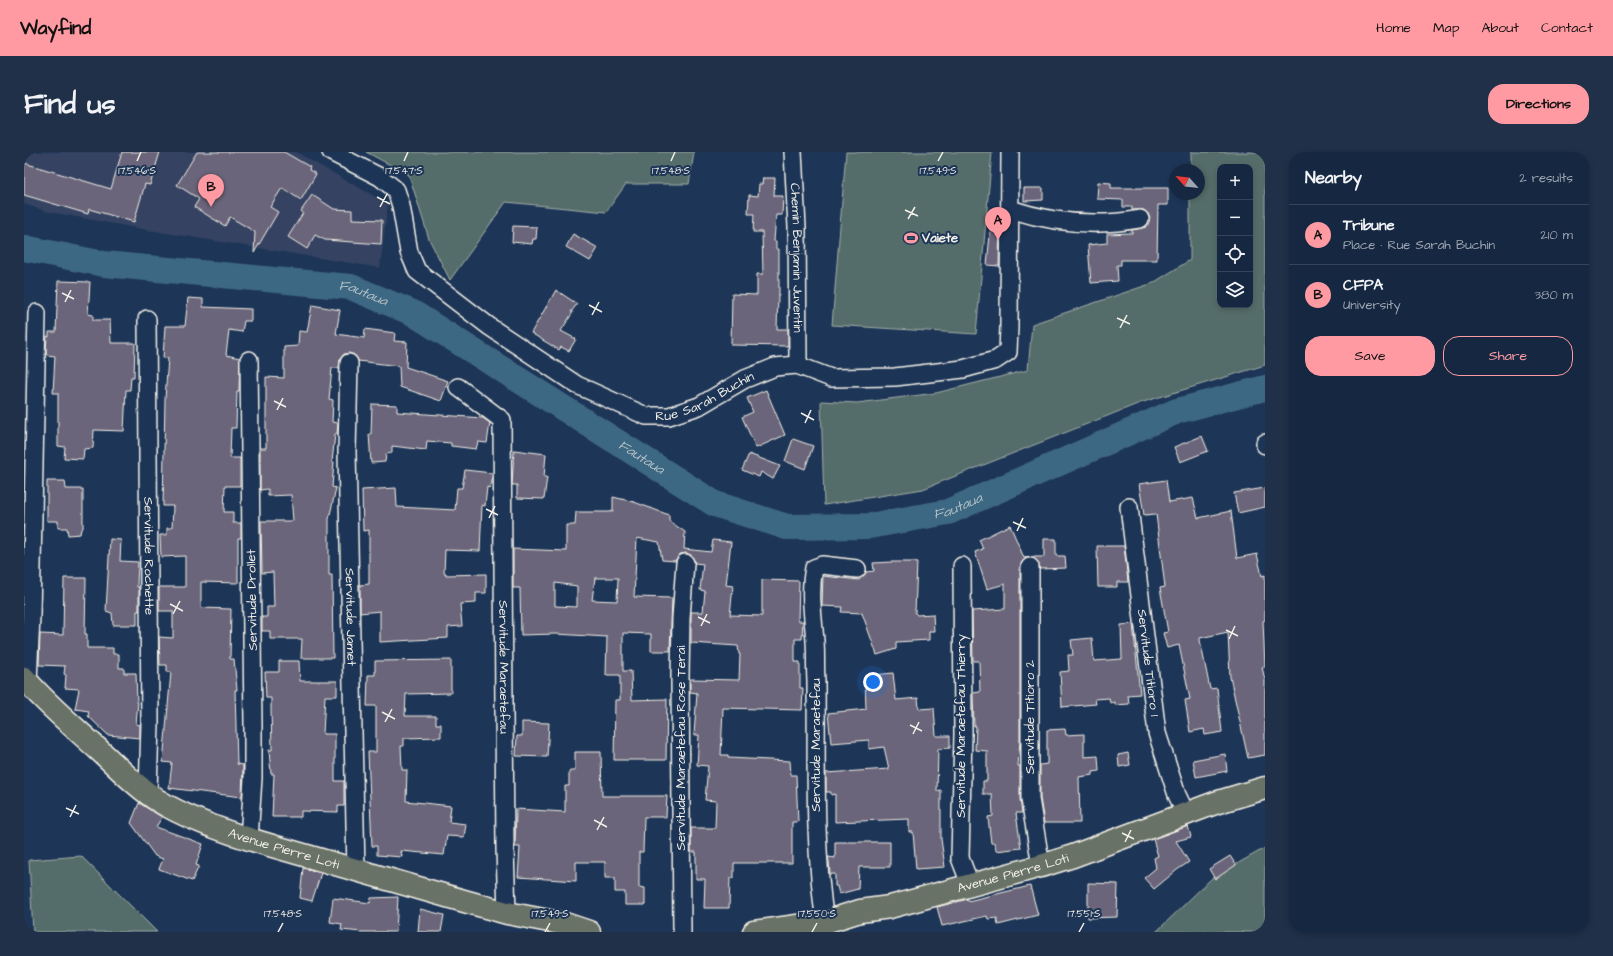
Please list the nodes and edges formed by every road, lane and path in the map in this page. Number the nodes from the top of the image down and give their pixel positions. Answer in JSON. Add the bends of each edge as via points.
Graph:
{"nodes":[{"id":1,"x":331,"y":152,"type":"edge"},
{"id":2,"x":792,"y":152,"type":"edge"},
{"id":3,"x":1010,"y":152,"type":"edge"},
{"id":4,"x":1010,"y":204,"type":"junction"},
{"id":5,"x":1140,"y":219,"type":"dead end"},
{"id":6,"x":37,"y":313,"type":"dead end"},
{"id":7,"x":147,"y":319,"type":"dead end"},
{"id":8,"x":249,"y":360,"type":"dead end"},
{"id":9,"x":349,"y":363,"type":"dead end"},
{"id":10,"x":797,"y":365,"type":"junction"},
{"id":11,"x":458,"y":387,"type":"dead end"},
{"id":12,"x":1129,"y":506,"type":"dead end"},
{"id":13,"x":685,"y":563,"type":"dead end"},
{"id":14,"x":962,"y":566,"type":"dead end"},
{"id":15,"x":1030,"y":567,"type":"dead end"},
{"id":16,"x":857,"y":569,"type":"dead end"},
{"id":17,"x":26,"y":680,"type":"edge"},
{"id":18,"x":1265,"y":788,"type":"edge"},
{"id":19,"x":148,"y":793,"type":"junction"},
{"id":20,"x":1186,"y":814,"type":"junction"},
{"id":21,"x":249,"y":839,"type":"junction"},
{"id":22,"x":1041,"y":866,"type":"junction"},
{"id":23,"x":356,"y":871,"type":"junction"},
{"id":24,"x":970,"y":884,"type":"junction"},
{"id":25,"x":507,"y":913,"type":"junction"},
{"id":26,"x":825,"y":922,"type":"junction"},
{"id":27,"x":589,"y":932,"type":"edge"},
{"id":28,"x":682,"y":932,"type":"edge"},
{"id":29,"x":754,"y":932,"type":"edge"}],
"edges":[{"from":1,"to":10,"type":"street","name":"Rue Sarah Buchin","via":[[380,177],[396,190],[409,252],[417,271],[490,327],[551,368],[577,385],[614,402],[646,416],[669,416],[699,406],[758,372]]},
{"from":2,"to":10,"type":"street","name":"Chemin Benjamin Juventin","via":[[797,227]]},
{"from":3,"to":4,"type":"street"},
{"from":4,"to":5,"type":"street","via":[[1036,218],[1072,222],[1119,222]]},
{"from":4,"to":10,"type":"street","name":"Rue Sarah Buchin","via":[[1008,352],[996,360],[963,369],[895,377],[831,378]]},
{"from":6,"to":17,"type":"street","via":[[31,609]]},
{"from":7,"to":19,"type":"street","name":"Servitude Rochette","via":[[150,723]]},
{"from":8,"to":21,"type":"street","name":"Servitude Drollet","via":[[253,778]]},
{"from":9,"to":23,"type":"street","name":"Servitude Jamet","via":[[347,452]]},
{"from":11,"to":25,"type":"street","name":"Servitude Maraetefau","via":[[502,420],[504,849]]},
{"from":12,"to":20,"type":"street","name":"Servitude Titioro 1","via":[[1157,733],[1177,795]]},
{"from":13,"to":28,"type":"street","name":"Servitude Maraetefau Rose Terai","via":[[680,677]]},
{"from":14,"to":24,"type":"street","name":"Servitude Maraetefau Thierry","via":[[963,734],[960,858]]},
{"from":15,"to":22,"type":"street","name":"Servitude Titioro 2","via":[[1030,799]]},
{"from":16,"to":26,"type":"street","name":"Servitude Maraetefau","via":[[822,565],[814,568],[812,613],[815,648],[817,827],[819,878]]},
{"from":17,"to":19,"type":"main road","name":"Avenue Pierre Loti","via":[[64,720]]},
{"from":18,"to":20,"type":"main road","name":"Avenue Pierre Loti"},
{"from":19,"to":21,"type":"main road","name":"Avenue Pierre Loti","via":[[176,810]]},
{"from":20,"to":22,"type":"main road","name":"Avenue Pierre Loti"},
{"from":21,"to":23,"type":"main road","name":"Avenue Pierre Loti"},
{"from":22,"to":24,"type":"main road","name":"Avenue Pierre Loti"},
{"from":23,"to":25,"type":"main road","name":"Avenue Pierre Loti"},
{"from":24,"to":26,"type":"main road","name":"Avenue Pierre Loti"},
{"from":25,"to":27,"type":"main road","name":"Avenue Pierre Loti","via":[[566,924]]},
{"from":26,"to":29,"type":"main road","name":"Avenue Pierre Loti"}]}
